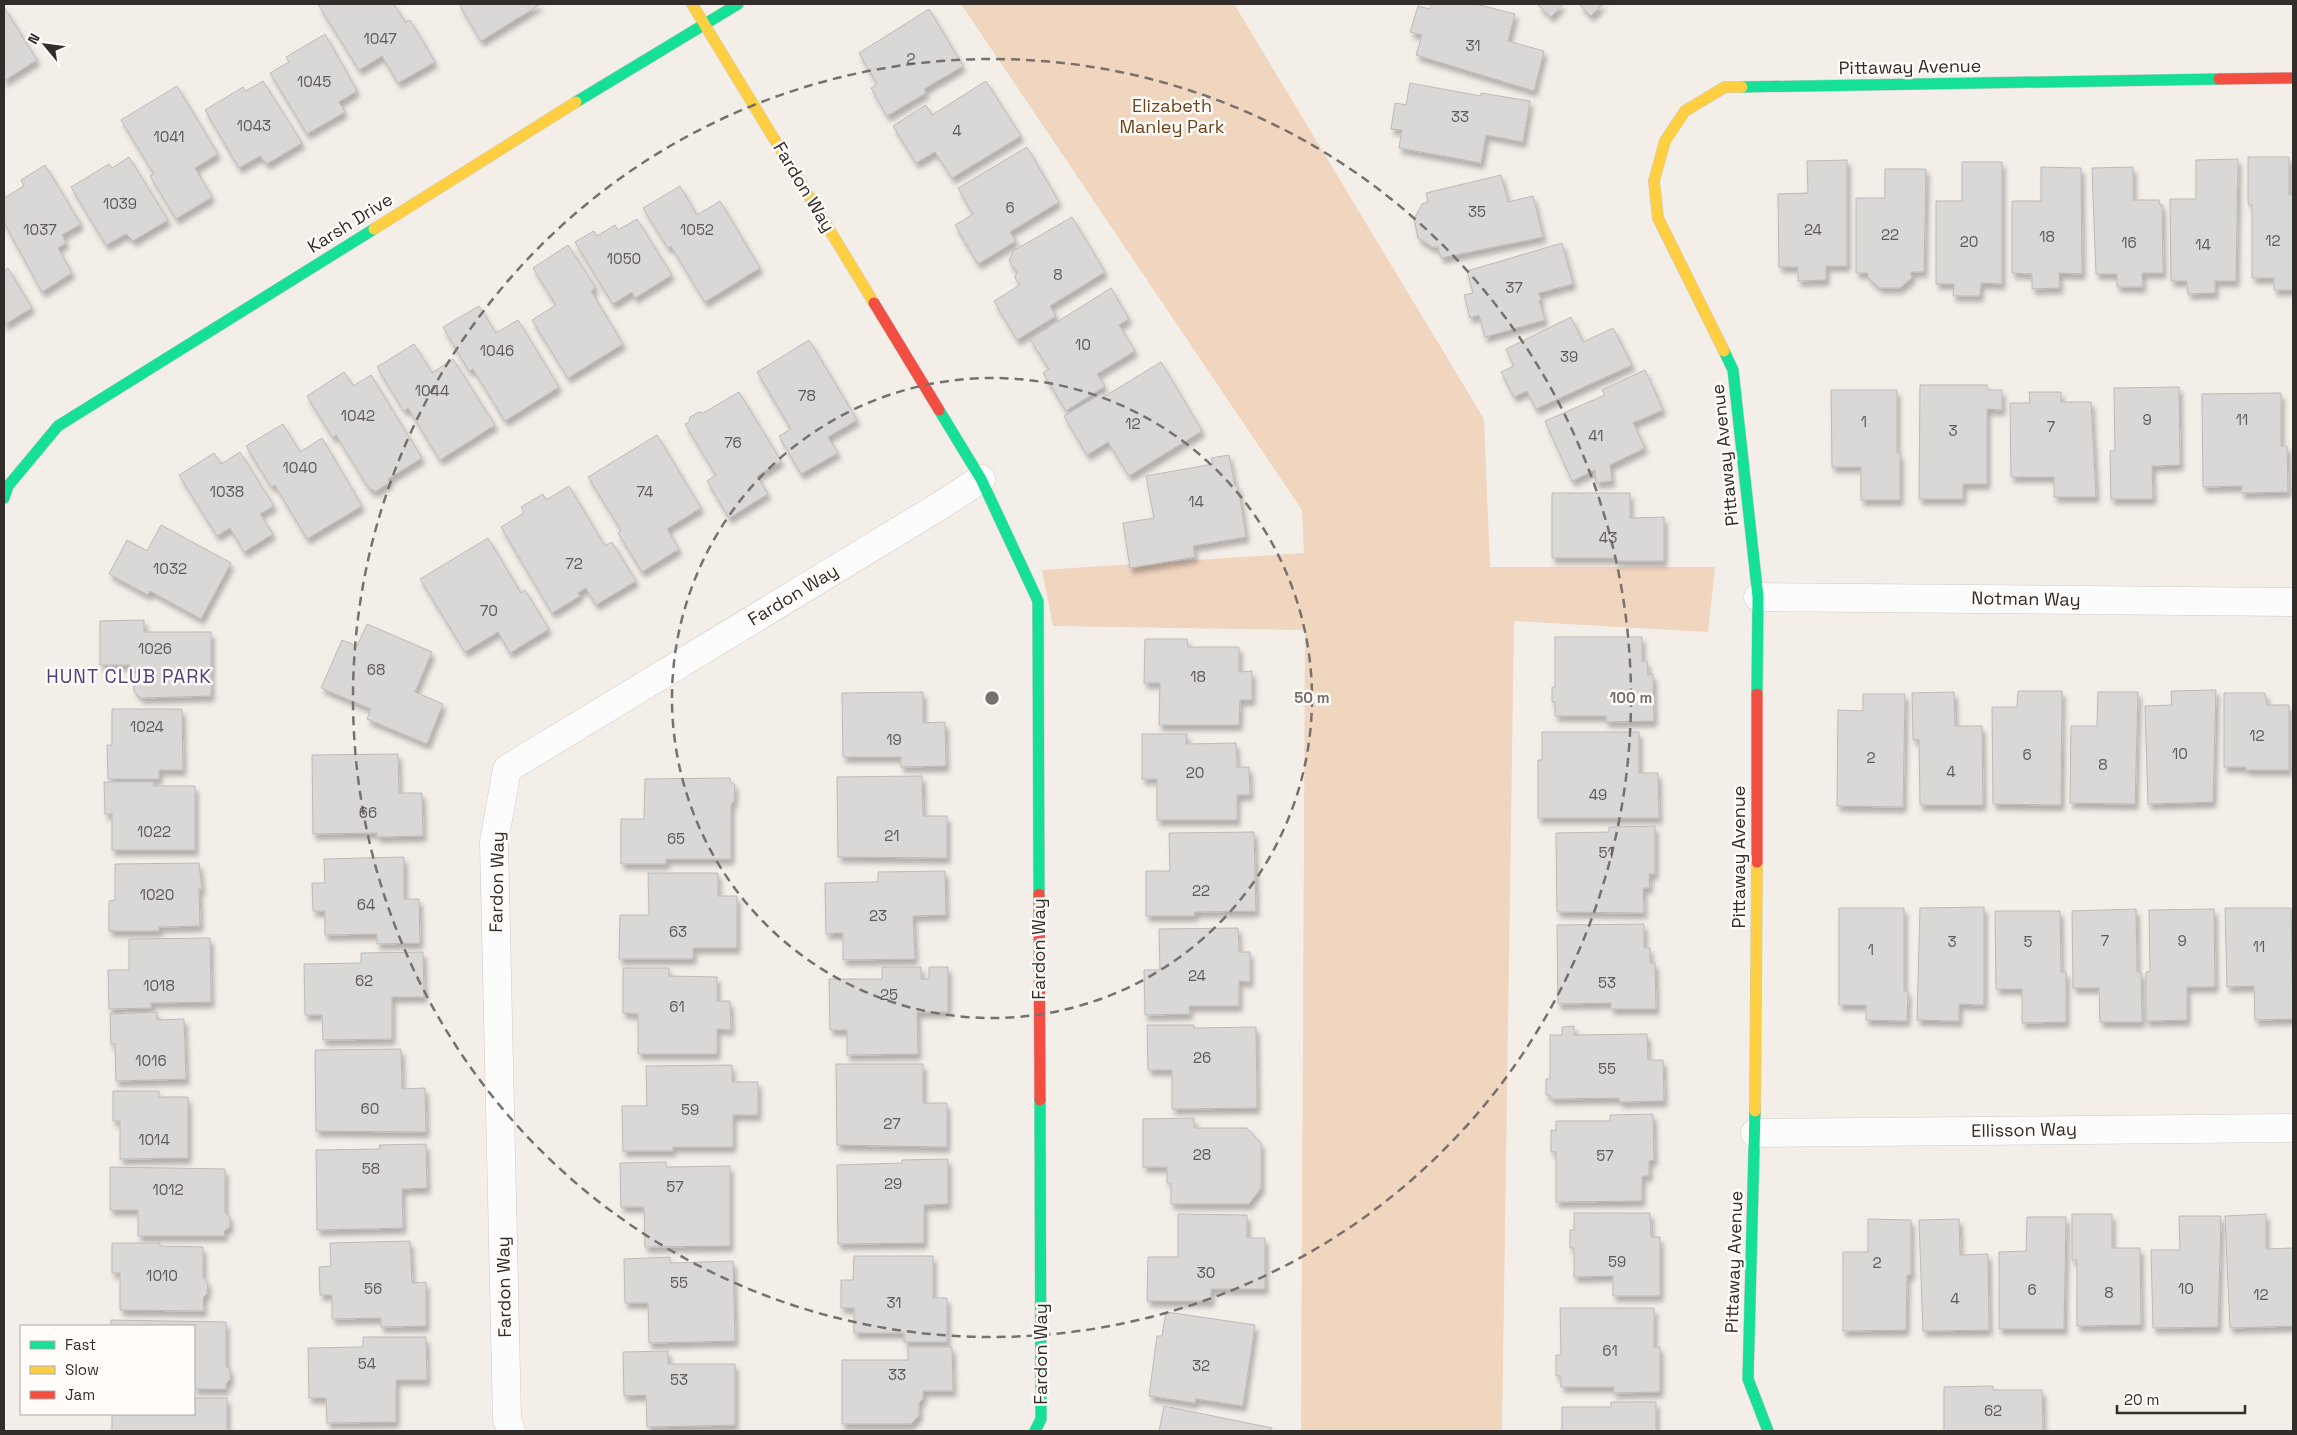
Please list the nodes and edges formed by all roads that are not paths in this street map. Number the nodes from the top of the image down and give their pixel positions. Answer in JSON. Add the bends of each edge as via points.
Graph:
{"nodes":[{"id":1,"x":692,"y":4,"type":"edge"},
{"id":2,"x":738,"y":4,"type":"edge"},
{"id":3,"x":705,"y":22,"type":"junction"},
{"id":4,"x":2293,"y":78,"type":"edge"},
{"id":5,"x":981,"y":479,"type":"junction"},
{"id":6,"x":4,"y":498,"type":"edge"},
{"id":7,"x":1758,"y":597,"type":"junction"},
{"id":8,"x":2293,"y":602,"type":"edge"},
{"id":9,"x":2293,"y":1128,"type":"edge"},
{"id":10,"x":1755,"y":1133,"type":"junction"},
{"id":11,"x":511,"y":1431,"type":"edge"},
{"id":12,"x":1035,"y":1431,"type":"edge"},
{"id":13,"x":1768,"y":1431,"type":"edge"}],
"edges":[{"from":1,"to":3,"type":"street","name":"Fardon Way"},
{"from":2,"to":3,"type":"street","name":"Karsh Drive"},
{"from":3,"to":5,"type":"street","name":"Fardon Way"},
{"from":3,"to":6,"type":"street","name":"Karsh Drive","via":[[58,426],[8,486]]},
{"from":4,"to":7,"type":"street","name":"Pittaway Avenue","via":[[1725,87],[1685,111],[1665,141],[1654,180],[1658,218],[1733,370]]},
{"from":5,"to":11,"type":"street","name":"Fardon Way","via":[[507,768],[494,842],[507,1419]]},
{"from":5,"to":12,"type":"street","name":"Fardon Way","via":[[1038,601],[1041,1419]]},
{"from":7,"to":8,"type":"street","name":"Notman Way"},
{"from":7,"to":10,"type":"street","name":"Pittaway Avenue"},
{"from":9,"to":10,"type":"street","name":"Ellisson Way"},
{"from":10,"to":13,"type":"street","name":"Pittaway Avenue","via":[[1748,1379]]}]}
